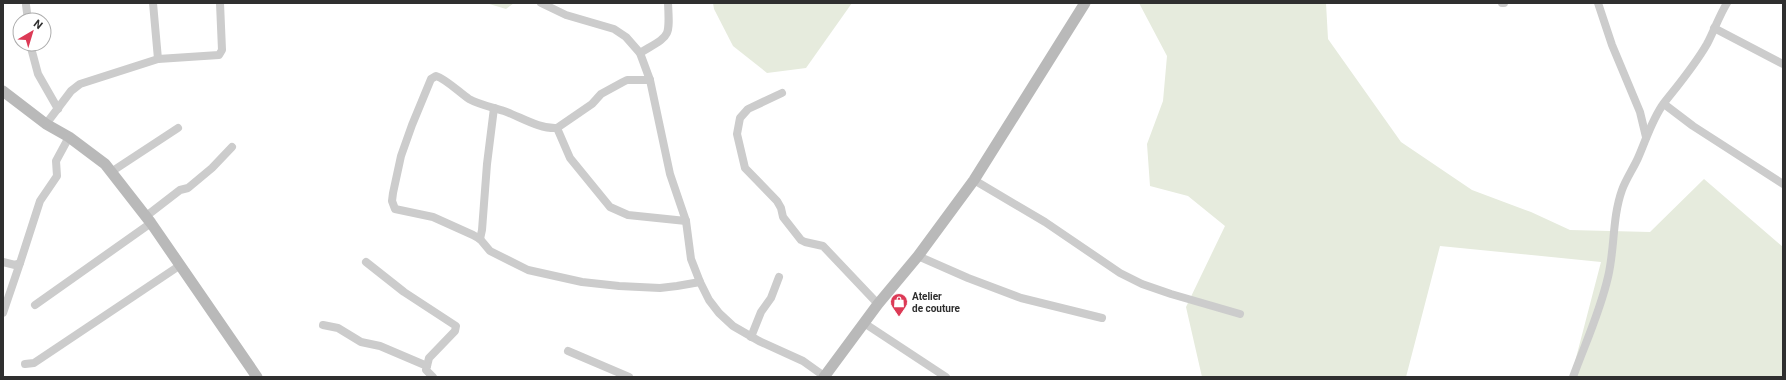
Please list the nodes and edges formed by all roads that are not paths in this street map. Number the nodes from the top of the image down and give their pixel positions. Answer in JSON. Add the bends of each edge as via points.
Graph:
{"nodes":[{"id":1,"x":153,"y":3,"type":"edge"},
{"id":2,"x":220,"y":3,"type":"edge"},
{"id":3,"x":541,"y":3,"type":"edge"},
{"id":4,"x":668,"y":3,"type":"edge"},
{"id":5,"x":1085,"y":3,"type":"edge"},
{"id":6,"x":1598,"y":3,"type":"edge"},
{"id":7,"x":1727,"y":3,"type":"edge"},
{"id":8,"x":26,"y":5,"type":"dead end"},
{"id":9,"x":27,"y":12,"type":"edge"},
{"id":10,"x":1714,"y":28,"type":"junction"},
{"id":11,"x":32,"y":52,"type":"edge"},
{"id":12,"x":640,"y":53,"type":"junction"},
{"id":13,"x":158,"y":59,"type":"junction"},
{"id":14,"x":1783,"y":64,"type":"edge"},
{"id":15,"x":650,"y":80,"type":"junction"},
{"id":16,"x":3,"y":91,"type":"edge"},
{"id":17,"x":782,"y":93,"type":"dead end"},
{"id":18,"x":1664,"y":104,"type":"junction"},
{"id":19,"x":494,"y":108,"type":"junction"},
{"id":20,"x":58,"y":109,"type":"junction"},
{"id":21,"x":46,"y":124,"type":"junction"},
{"id":22,"x":178,"y":128,"type":"dead end"},
{"id":23,"x":557,"y":128,"type":"junction"},
{"id":24,"x":1646,"y":137,"type":"junction"},
{"id":25,"x":69,"y":138,"type":"junction"},
{"id":26,"x":232,"y":147,"type":"dead end"},
{"id":27,"x":111,"y":172,"type":"junction"},
{"id":28,"x":974,"y":180,"type":"junction"},
{"id":29,"x":1783,"y":184,"type":"edge"},
{"id":30,"x":148,"y":220,"type":"junction"},
{"id":31,"x":686,"y":221,"type":"junction"},
{"id":32,"x":480,"y":239,"type":"junction"},
{"id":33,"x":918,"y":256,"type":"junction"},
{"id":34,"x":3,"y":262,"type":"edge"},
{"id":35,"x":366,"y":262,"type":"dead end"},
{"id":36,"x":20,"y":263,"type":"junction"},
{"id":37,"x":179,"y":266,"type":"junction"},
{"id":38,"x":779,"y":277,"type":"dead end"},
{"id":39,"x":700,"y":282,"type":"junction"},
{"id":40,"x":878,"y":304,"type":"junction"},
{"id":41,"x":35,"y":305,"type":"dead end"},
{"id":42,"x":3,"y":313,"type":"edge"},
{"id":43,"x":1240,"y":314,"type":"dead end"},
{"id":44,"x":1102,"y":318,"type":"dead end"},
{"id":45,"x":864,"y":323,"type":"junction"},
{"id":46,"x":323,"y":325,"type":"dead end"},
{"id":47,"x":751,"y":337,"type":"junction"},
{"id":48,"x":568,"y":351,"type":"dead end"},
{"id":49,"x":25,"y":364,"type":"dead end"},
{"id":50,"x":427,"y":366,"type":"junction"},
{"id":51,"x":256,"y":377,"type":"edge"},
{"id":52,"x":433,"y":377,"type":"edge"},
{"id":53,"x":629,"y":377,"type":"edge"},
{"id":54,"x":824,"y":377,"type":"edge"},
{"id":55,"x":946,"y":377,"type":"edge"},
{"id":56,"x":1573,"y":377,"type":"edge"}],
"edges":[{"from":1,"to":13,"type":"street"},
{"from":2,"to":13,"type":"street","via":[[222,50],[219,55]]},
{"from":3,"to":12,"type":"street","via":[[566,15],[614,29],[626,37]]},
{"from":4,"to":12,"type":"street","via":[[668,34]]},
{"from":5,"to":28,"type":"main road"},
{"from":6,"to":24,"type":"street","via":[[1612,45],[1640,112]]},
{"from":7,"to":10,"type":"street"},
{"from":8,"to":9,"type":"street"},
{"from":10,"to":14,"type":"street"},
{"from":10,"to":18,"type":"street","via":[[1707,44]]},
{"from":11,"to":20,"type":"street","via":[[38,74]]},
{"from":12,"to":15,"type":"street"},
{"from":13,"to":20,"type":"street","via":[[80,84],[71,90]]},
{"from":15,"to":23,"type":"street","via":[[623,82],[601,94],[592,104]]},
{"from":15,"to":31,"type":"street","via":[[670,174]]},
{"from":16,"to":21,"type":"main road"},
{"from":17,"to":40,"type":"street","via":[[748,109],[740,118],[738,134],[745,168],[777,201],[783,217],[801,240],[823,246]]},
{"from":18,"to":24,"type":"street"},
{"from":18,"to":29,"type":"street","via":[[1693,126]]},
{"from":19,"to":23,"type":"street","via":[[542,126]]},
{"from":19,"to":32,"type":"street"},
{"from":19,"to":32,"type":"street","via":[[477,104],[440,77],[434,77],[407,138],[392,193],[395,209],[433,217]]},
{"from":20,"to":21,"type":"street"},
{"from":21,"to":25,"type":"main road"},
{"from":22,"to":27,"type":"street"},
{"from":23,"to":31,"type":"street","via":[[570,158],[610,207],[628,215]]},
{"from":24,"to":56,"type":"street","via":[[1615,212],[1615,234],[1608,277],[1593,328]]},
{"from":25,"to":27,"type":"main road","via":[[100,160]]},
{"from":25,"to":36,"type":"street","via":[[56,161],[57,176],[40,201]]},
{"from":26,"to":30,"type":"street","via":[[212,168],[188,188],[180,190]]},
{"from":27,"to":30,"type":"main road"},
{"from":28,"to":33,"type":"main road"},
{"from":28,"to":43,"type":"street","via":[[1045,222],[1120,273],[1171,294]]},
{"from":30,"to":37,"type":"main road"},
{"from":30,"to":41,"type":"street"},
{"from":31,"to":39,"type":"street","via":[[691,259]]},
{"from":32,"to":39,"type":"street","via":[[490,251],[522,268],[582,282],[660,288]]},
{"from":33,"to":40,"type":"main road"},
{"from":33,"to":44,"type":"street","via":[[1021,298]]},
{"from":34,"to":36,"type":"street","via":[[15,265]]},
{"from":35,"to":50,"type":"street","via":[[393,284],[456,326],[455,331],[429,358]]},
{"from":36,"to":42,"type":"street"},
{"from":37,"to":49,"type":"street","via":[[34,363]]},
{"from":37,"to":51,"type":"main road"},
{"from":38,"to":47,"type":"street"},
{"from":39,"to":47,"type":"street","via":[[719,313]]},
{"from":40,"to":45,"type":"main road"},
{"from":45,"to":54,"type":"main road"},
{"from":45,"to":55,"type":"street"},
{"from":46,"to":50,"type":"street","via":[[338,328],[361,342],[380,346]]},
{"from":47,"to":54,"type":"street","via":[[803,361]]},
{"from":48,"to":53,"type":"street"},
{"from":50,"to":52,"type":"street","via":[[426,370]]}]}
